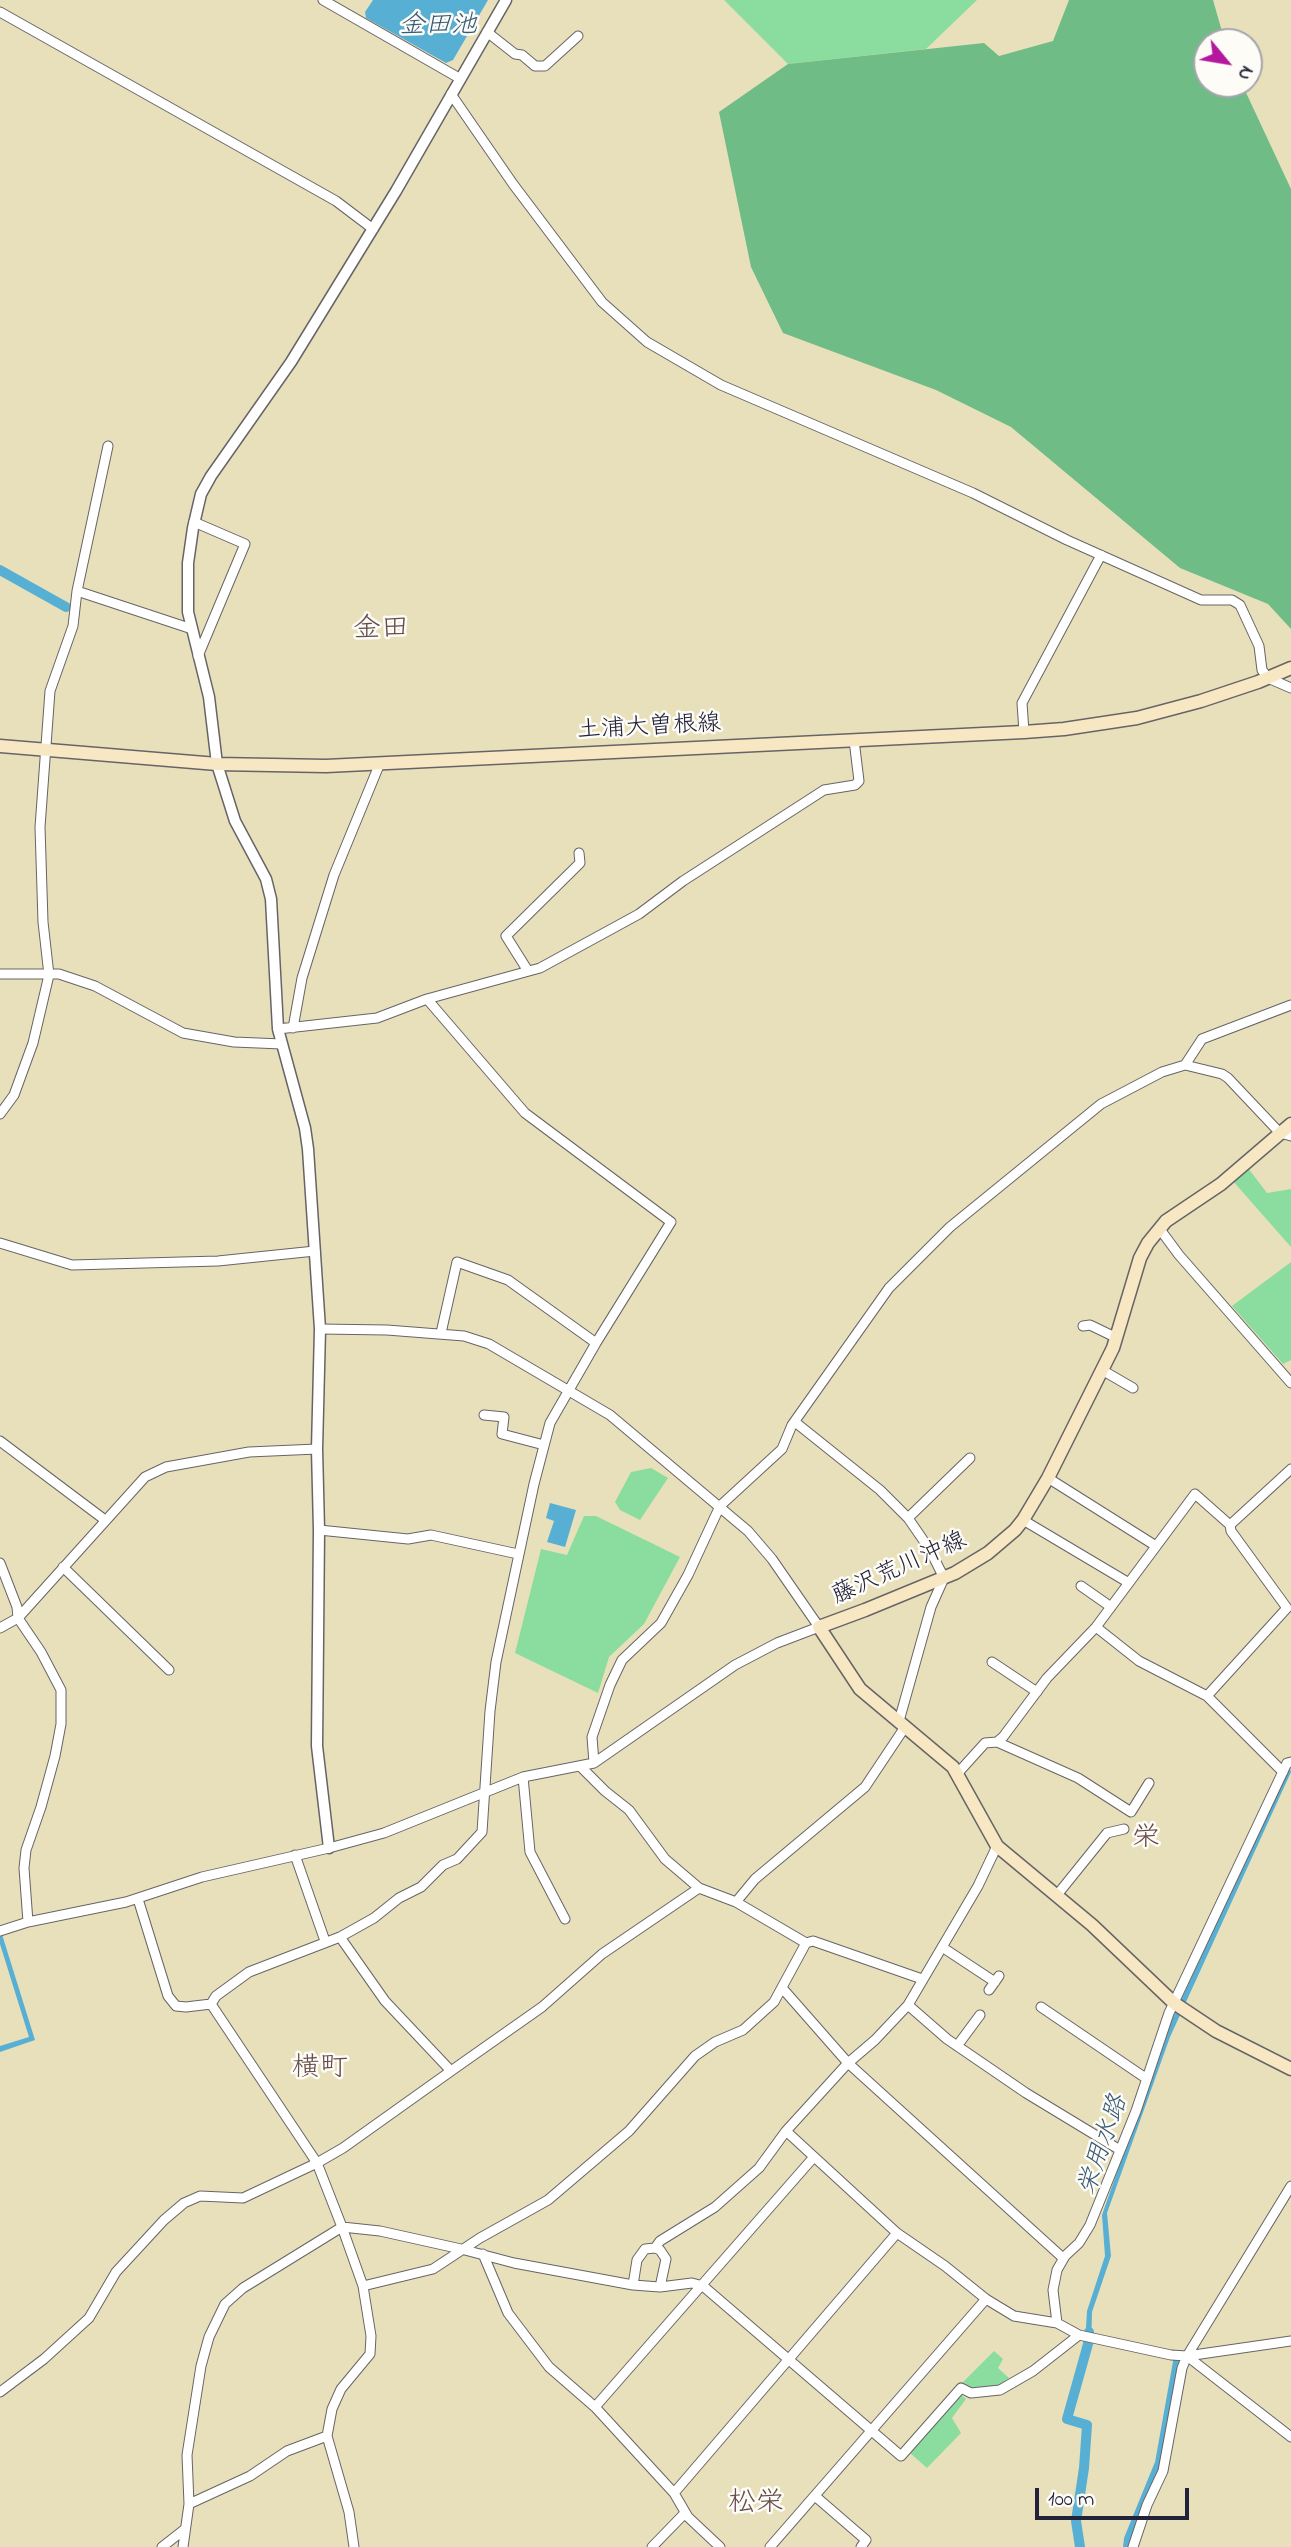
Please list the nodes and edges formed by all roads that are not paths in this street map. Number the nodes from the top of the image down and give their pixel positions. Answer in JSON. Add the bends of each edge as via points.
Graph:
{"nodes":[{"id":1,"x":323,"y":0,"type":"edge"},
{"id":2,"x":506,"y":0,"type":"edge"},
{"id":3,"x":0,"y":12,"type":"edge"},
{"id":4,"x":487,"y":32,"type":"junction"},
{"id":5,"x":578,"y":36,"type":"dead end"},
{"id":6,"x":459,"y":78,"type":"junction"},
{"id":7,"x":451,"y":94,"type":"junction"},
{"id":8,"x":373,"y":229,"type":"junction"},
{"id":9,"x":107,"y":446,"type":"dead end"},
{"id":10,"x":194,"y":522,"type":"junction"},
{"id":11,"x":1101,"y":555,"type":"junction"},
{"id":12,"x":77,"y":591,"type":"junction"},
{"id":13,"x":192,"y":629,"type":"junction"},
{"id":14,"x":198,"y":656,"type":"junction"},
{"id":15,"x":1291,"y":668,"type":"edge"},
{"id":16,"x":1268,"y":678,"type":"junction"},
{"id":17,"x":1291,"y":688,"type":"edge"},
{"id":18,"x":1024,"y":732,"type":"junction"},
{"id":19,"x":854,"y":740,"type":"junction"},
{"id":20,"x":0,"y":747,"type":"edge"},
{"id":21,"x":46,"y":751,"type":"junction"},
{"id":22,"x":380,"y":763,"type":"junction"},
{"id":23,"x":217,"y":764,"type":"junction"},
{"id":24,"x":579,"y":853,"type":"dead end"},
{"id":25,"x":528,"y":971,"type":"junction"},
{"id":26,"x":0,"y":974,"type":"edge"},
{"id":27,"x":49,"y":975,"type":"junction"},
{"id":28,"x":428,"y":999,"type":"junction"},
{"id":29,"x":1291,"y":1005,"type":"edge"},
{"id":30,"x":293,"y":1028,"type":"junction"},
{"id":31,"x":278,"y":1029,"type":"junction"},
{"id":32,"x":282,"y":1044,"type":"junction"},
{"id":33,"x":1185,"y":1065,"type":"junction"},
{"id":34,"x":0,"y":1114,"type":"edge"},
{"id":35,"x":1291,"y":1124,"type":"edge"},
{"id":36,"x":1285,"y":1135,"type":"edge"},
{"id":37,"x":1158,"y":1228,"type":"junction"},
{"id":38,"x":0,"y":1243,"type":"edge"},
{"id":39,"x":315,"y":1251,"type":"junction"},
{"id":40,"x":1083,"y":1326,"type":"dead end"},
{"id":41,"x":320,"y":1329,"type":"junction"},
{"id":42,"x":441,"y":1333,"type":"junction"},
{"id":43,"x":1116,"y":1338,"type":"junction"},
{"id":44,"x":596,"y":1343,"type":"junction"},
{"id":45,"x":1102,"y":1370,"type":"junction"},
{"id":46,"x":1291,"y":1383,"type":"edge"},
{"id":47,"x":1133,"y":1388,"type":"dead end"},
{"id":48,"x":569,"y":1390,"type":"junction"},
{"id":49,"x":484,"y":1415,"type":"dead end"},
{"id":50,"x":795,"y":1422,"type":"junction"},
{"id":51,"x":0,"y":1441,"type":"edge"},
{"id":52,"x":544,"y":1445,"type":"junction"},
{"id":53,"x":317,"y":1449,"type":"junction"},
{"id":54,"x":970,"y":1458,"type":"dead end"},
{"id":55,"x":1291,"y":1469,"type":"edge"},
{"id":56,"x":1048,"y":1478,"type":"junction"},
{"id":57,"x":720,"y":1506,"type":"junction"},
{"id":58,"x":908,"y":1518,"type":"junction"},
{"id":59,"x":105,"y":1520,"type":"junction"},
{"id":60,"x":1023,"y":1520,"type":"junction"},
{"id":61,"x":1230,"y":1525,"type":"junction"},
{"id":62,"x":319,"y":1530,"type":"junction"},
{"id":63,"x":1156,"y":1546,"type":"junction"},
{"id":64,"x":518,"y":1554,"type":"junction"},
{"id":65,"x":0,"y":1563,"type":"edge"},
{"id":66,"x":63,"y":1567,"type":"junction"},
{"id":67,"x":944,"y":1578,"type":"junction"},
{"id":68,"x":1129,"y":1583,"type":"junction"},
{"id":69,"x":1081,"y":1587,"type":"dead end"},
{"id":70,"x":1111,"y":1607,"type":"junction"},
{"id":71,"x":1289,"y":1607,"type":"edge"},
{"id":72,"x":18,"y":1618,"type":"junction"},
{"id":73,"x":819,"y":1627,"type":"junction"},
{"id":74,"x":1096,"y":1627,"type":"junction"},
{"id":75,"x":0,"y":1628,"type":"edge"},
{"id":76,"x":992,"y":1662,"type":"dead end"},
{"id":77,"x":169,"y":1670,"type":"dead end"},
{"id":78,"x":1037,"y":1692,"type":"junction"},
{"id":79,"x":1207,"y":1696,"type":"junction"},
{"id":80,"x":902,"y":1724,"type":"junction"},
{"id":81,"x":997,"y":1742,"type":"junction"},
{"id":82,"x":1291,"y":1762,"type":"edge"},
{"id":83,"x":594,"y":1763,"type":"junction"},
{"id":84,"x":581,"y":1767,"type":"junction"},
{"id":85,"x":1283,"y":1772,"type":"junction"},
{"id":86,"x":957,"y":1774,"type":"junction"},
{"id":87,"x":523,"y":1777,"type":"junction"},
{"id":88,"x":1149,"y":1783,"type":"dead end"},
{"id":89,"x":486,"y":1791,"type":"junction"},
{"id":90,"x":1124,"y":1829,"type":"dead end"},
{"id":91,"x":997,"y":1846,"type":"junction"},
{"id":92,"x":329,"y":1848,"type":"junction"},
{"id":93,"x":295,"y":1855,"type":"junction"},
{"id":94,"x":699,"y":1888,"type":"junction"},
{"id":95,"x":1057,"y":1895,"type":"junction"},
{"id":96,"x":138,"y":1899,"type":"junction"},
{"id":97,"x":736,"y":1902,"type":"junction"},
{"id":98,"x":565,"y":1919,"type":"dead end"},
{"id":99,"x":28,"y":1922,"type":"junction"},
{"id":100,"x":0,"y":1931,"type":"edge"},
{"id":101,"x":340,"y":1937,"type":"junction"},
{"id":102,"x":325,"y":1941,"type":"junction"},
{"id":103,"x":806,"y":1942,"type":"junction"},
{"id":104,"x":942,"y":1947,"type":"junction"},
{"id":105,"x":922,"y":1979,"type":"junction"},
{"id":106,"x":994,"y":1983,"type":"dead end"},
{"id":107,"x":783,"y":1989,"type":"junction"},
{"id":108,"x":1174,"y":2003,"type":"junction"},
{"id":109,"x":211,"y":2004,"type":"junction"},
{"id":110,"x":908,"y":2006,"type":"junction"},
{"id":111,"x":1041,"y":2007,"type":"dead end"},
{"id":112,"x":981,"y":2015,"type":"dead end"},
{"id":113,"x":957,"y":2046,"type":"junction"},
{"id":114,"x":848,"y":2063,"type":"junction"},
{"id":115,"x":1291,"y":2069,"type":"edge"},
{"id":116,"x":451,"y":2071,"type":"junction"},
{"id":117,"x":1147,"y":2079,"type":"junction"},
{"id":118,"x":786,"y":2132,"type":"junction"},
{"id":119,"x":1120,"y":2150,"type":"junction"},
{"id":120,"x":813,"y":2158,"type":"junction"},
{"id":121,"x":317,"y":2163,"type":"junction"},
{"id":122,"x":1291,"y":2186,"type":"edge"},
{"id":123,"x":342,"y":2227,"type":"junction"},
{"id":124,"x":897,"y":2233,"type":"junction"},
{"id":125,"x":655,"y":2248,"type":"junction"},
{"id":126,"x":461,"y":2249,"type":"junction"},
{"id":127,"x":483,"y":2254,"type":"junction"},
{"id":128,"x":1063,"y":2258,"type":"junction"},
{"id":129,"x":633,"y":2285,"type":"junction"},
{"id":130,"x":363,"y":2286,"type":"junction"},
{"id":131,"x":703,"y":2286,"type":"junction"},
{"id":132,"x":660,"y":2287,"type":"junction"},
{"id":133,"x":986,"y":2300,"type":"junction"},
{"id":134,"x":1057,"y":2323,"type":"junction"},
{"id":135,"x":1079,"y":2335,"type":"junction"},
{"id":136,"x":1291,"y":2341,"type":"edge"},
{"id":137,"x":1187,"y":2356,"type":"junction"},
{"id":138,"x":787,"y":2359,"type":"junction"},
{"id":139,"x":0,"y":2392,"type":"edge"},
{"id":140,"x":596,"y":2407,"type":"junction"},
{"id":141,"x":870,"y":2431,"type":"junction"},
{"id":142,"x":327,"y":2436,"type":"junction"},
{"id":143,"x":1291,"y":2438,"type":"edge"},
{"id":144,"x":674,"y":2493,"type":"junction"},
{"id":145,"x":815,"y":2496,"type":"junction"},
{"id":146,"x":189,"y":2504,"type":"junction"},
{"id":147,"x":685,"y":2513,"type":"junction"},
{"id":148,"x":185,"y":2529,"type":"junction"},
{"id":149,"x":162,"y":2547,"type":"edge"},
{"id":150,"x":183,"y":2547,"type":"edge"},
{"id":151,"x":354,"y":2547,"type":"edge"},
{"id":152,"x":652,"y":2547,"type":"edge"},
{"id":153,"x":720,"y":2547,"type":"edge"},
{"id":154,"x":770,"y":2547,"type":"edge"},
{"id":155,"x":861,"y":2547,"type":"edge"},
{"id":156,"x":1133,"y":2547,"type":"edge"}],
"edges":[{"from":1,"to":6,"type":"street"},
{"from":2,"to":4,"type":"street"},
{"from":3,"to":8,"type":"street","via":[[336,201]]},
{"from":4,"to":5,"type":"street","via":[[535,66],[545,66]]},
{"from":4,"to":6,"type":"street"},
{"from":6,"to":7,"type":"street"},
{"from":7,"to":8,"type":"street"},
{"from":7,"to":11,"type":"street","via":[[602,302],[647,342],[721,385],[973,493]]},
{"from":8,"to":10,"type":"street","via":[[291,362],[218,466],[201,495]]},
{"from":9,"to":12,"type":"street"},
{"from":10,"to":13,"type":"street","via":[[187,590]]},
{"from":10,"to":14,"type":"street","via":[[245,544]]},
{"from":11,"to":16,"type":"street","via":[[1201,600],[1232,600],[1240,605]]},
{"from":11,"to":18,"type":"street","via":[[1023,703]]},
{"from":12,"to":13,"type":"street"},
{"from":12,"to":21,"type":"street","via":[[73,626],[50,691]]},
{"from":13,"to":14,"type":"street"},
{"from":14,"to":23,"type":"street","via":[[209,696]]},
{"from":15,"to":16,"type":"main road","name":"土浦大曽根線"},
{"from":16,"to":17,"type":"street"},
{"from":16,"to":18,"type":"main road","name":"土浦大曽根線","via":[[1137,718]]},
{"from":18,"to":19,"type":"main road","name":"土浦大曽根線"},
{"from":19,"to":22,"type":"main road","name":"土浦大曽根線"},
{"from":19,"to":25,"type":"street","via":[[859,781],[855,785],[824,790],[639,914]]},
{"from":20,"to":21,"type":"main road","name":"土浦大曽根線"},
{"from":21,"to":23,"type":"main road","name":"土浦大曽根線"},
{"from":21,"to":27,"type":"street","via":[[40,827]]},
{"from":22,"to":23,"type":"main road","name":"土浦大曽根線"},
{"from":22,"to":30,"type":"street","via":[[334,875],[302,978]]},
{"from":23,"to":31,"type":"street","via":[[235,821],[266,879],[271,899]]},
{"from":24,"to":25,"type":"street","via":[[580,863],[506,936]]},
{"from":25,"to":28,"type":"street"},
{"from":26,"to":27,"type":"street"},
{"from":27,"to":32,"type":"street","via":[[60,974],[95,986],[183,1032],[234,1042]]},
{"from":27,"to":34,"type":"street","via":[[33,1043],[14,1095]]},
{"from":28,"to":30,"type":"street","via":[[377,1018]]},
{"from":28,"to":44,"type":"street","via":[[525,1113],[671,1223]]},
{"from":29,"to":33,"type":"street","via":[[1202,1039]]},
{"from":30,"to":31,"type":"street"},
{"from":31,"to":32,"type":"street"},
{"from":32,"to":39,"type":"street","via":[[305,1128]]},
{"from":33,"to":36,"type":"street","via":[[1228,1078]]},
{"from":33,"to":50,"type":"street","via":[[1101,1104],[950,1227],[888,1287]]},
{"from":35,"to":36,"type":"main road","name":"藤沢荒川沖線"},
{"from":36,"to":37,"type":"main road","name":"藤沢荒川沖線"},
{"from":37,"to":43,"type":"main road","name":"藤沢荒川沖線","via":[[1140,1258]]},
{"from":37,"to":46,"type":"street"},
{"from":38,"to":39,"type":"street","via":[[72,1265],[218,1261]]},
{"from":39,"to":41,"type":"street"},
{"from":40,"to":43,"type":"street"},
{"from":41,"to":42,"type":"street"},
{"from":41,"to":53,"type":"street"},
{"from":42,"to":44,"type":"street","via":[[457,1262],[508,1280]]},
{"from":42,"to":48,"type":"street","via":[[489,1344]]},
{"from":43,"to":45,"type":"main road","name":"藤沢荒川沖線"},
{"from":44,"to":48,"type":"street"},
{"from":45,"to":47,"type":"street"},
{"from":45,"to":56,"type":"main road","name":"藤沢荒川沖線"},
{"from":48,"to":52,"type":"street","via":[[550,1423]]},
{"from":48,"to":57,"type":"street","via":[[610,1415]]},
{"from":49,"to":52,"type":"street","via":[[504,1417],[502,1434]]},
{"from":50,"to":57,"type":"street","via":[[782,1449]]},
{"from":50,"to":58,"type":"street"},
{"from":51,"to":59,"type":"street"},
{"from":52,"to":64,"type":"street"},
{"from":53,"to":59,"type":"street","via":[[249,1451],[166,1466],[145,1478]]},
{"from":53,"to":62,"type":"street"},
{"from":54,"to":58,"type":"street"},
{"from":55,"to":61,"type":"street"},
{"from":56,"to":60,"type":"main road","name":"藤沢荒川沖線"},
{"from":56,"to":63,"type":"street"},
{"from":57,"to":73,"type":"street","via":[[772,1559]]},
{"from":57,"to":83,"type":"street","via":[[661,1623],[622,1660],[592,1737]]},
{"from":58,"to":67,"type":"street"},
{"from":59,"to":66,"type":"street"},
{"from":60,"to":67,"type":"main road","name":"藤沢荒川沖線","via":[[988,1553]]},
{"from":60,"to":68,"type":"street"},
{"from":61,"to":63,"type":"street","via":[[1195,1494]]},
{"from":61,"to":71,"type":"street"},
{"from":62,"to":64,"type":"street","via":[[408,1539],[431,1535]]},
{"from":62,"to":92,"type":"street","via":[[317,1746]]},
{"from":63,"to":68,"type":"street"},
{"from":64,"to":89,"type":"street","via":[[496,1661]]},
{"from":65,"to":72,"type":"street"},
{"from":66,"to":72,"type":"street"},
{"from":66,"to":77,"type":"street"},
{"from":67,"to":73,"type":"main road","name":"藤沢荒川沖線"},
{"from":67,"to":80,"type":"street","via":[[931,1606]]},
{"from":68,"to":70,"type":"street"},
{"from":69,"to":70,"type":"street"},
{"from":70,"to":74,"type":"street"},
{"from":71,"to":79,"type":"street"},
{"from":72,"to":75,"type":"street"},
{"from":72,"to":99,"type":"street","via":[[61,1690],[55,1756],[26,1850]]},
{"from":73,"to":80,"type":"main road","name":"藤沢荒川沖線","via":[[860,1689]]},
{"from":73,"to":83,"type":"street","via":[[735,1665]]},
{"from":74,"to":78,"type":"street"},
{"from":74,"to":79,"type":"street","via":[[1139,1661]]},
{"from":76,"to":78,"type":"street"},
{"from":78,"to":81,"type":"street"},
{"from":79,"to":85,"type":"street"},
{"from":80,"to":86,"type":"main road","name":"藤沢荒川沖線"},
{"from":80,"to":97,"type":"street","via":[[865,1787],[755,1879]]},
{"from":81,"to":86,"type":"street","via":[[985,1743]]},
{"from":81,"to":88,"type":"street","via":[[1077,1778],[1132,1812]]},
{"from":82,"to":85,"type":"street"},
{"from":83,"to":84,"type":"street"},
{"from":84,"to":87,"type":"street"},
{"from":84,"to":94,"type":"street","via":[[629,1810],[665,1859]]},
{"from":85,"to":108,"type":"street"},
{"from":86,"to":91,"type":"main road","name":"藤沢荒川沖線"},
{"from":87,"to":89,"type":"street"},
{"from":87,"to":98,"type":"street","via":[[530,1852]]},
{"from":89,"to":92,"type":"street","via":[[384,1833]]},
{"from":89,"to":101,"type":"street","via":[[482,1832],[457,1858],[421,1887]]},
{"from":90,"to":95,"type":"street","via":[[1107,1833]]},
{"from":91,"to":95,"type":"main road","name":"藤沢荒川沖線"},
{"from":91,"to":104,"type":"street"},
{"from":92,"to":93,"type":"street"},
{"from":93,"to":96,"type":"street","via":[[202,1877]]},
{"from":93,"to":102,"type":"street"},
{"from":94,"to":97,"type":"street"},
{"from":94,"to":116,"type":"street","via":[[602,1954],[542,2007]]},
{"from":95,"to":108,"type":"main road","name":"藤沢荒川沖線"},
{"from":96,"to":99,"type":"street"},
{"from":96,"to":109,"type":"street","via":[[168,1996],[176,2006]]},
{"from":97,"to":103,"type":"street"},
{"from":99,"to":100,"type":"street"},
{"from":101,"to":102,"type":"street"},
{"from":101,"to":116,"type":"street","via":[[385,2001]]},
{"from":102,"to":109,"type":"street","via":[[249,1972]]},
{"from":103,"to":105,"type":"street"},
{"from":103,"to":107,"type":"street"},
{"from":104,"to":105,"type":"street"},
{"from":104,"to":106,"type":"street"},
{"from":105,"to":110,"type":"street"},
{"from":107,"to":114,"type":"street"},
{"from":107,"to":126,"type":"street","via":[[743,2030],[695,2056],[629,2131],[548,2200]]},
{"from":108,"to":115,"type":"main road","name":"藤沢荒川沖線","via":[[1216,2031]]},
{"from":108,"to":117,"type":"street"},
{"from":109,"to":121,"type":"street"},
{"from":110,"to":113,"type":"street"},
{"from":110,"to":114,"type":"street"},
{"from":111,"to":117,"type":"street"},
{"from":112,"to":113,"type":"street"},
{"from":113,"to":119,"type":"street"},
{"from":114,"to":118,"type":"street"},
{"from":114,"to":128,"type":"street"},
{"from":116,"to":121,"type":"street"},
{"from":117,"to":119,"type":"street"},
{"from":118,"to":120,"type":"street"},
{"from":118,"to":125,"type":"street","via":[[759,2168],[715,2207]]},
{"from":119,"to":128,"type":"street","via":[[1090,2225]]},
{"from":120,"to":124,"type":"street"},
{"from":120,"to":131,"type":"street"},
{"from":121,"to":123,"type":"street"},
{"from":121,"to":139,"type":"street","via":[[243,2198],[200,2196],[184,2203],[116,2272],[89,2318]]},
{"from":122,"to":137,"type":"street"},
{"from":123,"to":126,"type":"street"},
{"from":123,"to":130,"type":"street"},
{"from":123,"to":146,"type":"street","via":[[225,2304],[201,2366],[187,2455]]},
{"from":124,"to":133,"type":"street"},
{"from":124,"to":138,"type":"street"},
{"from":125,"to":129,"type":"street","via":[[640,2254]]},
{"from":125,"to":132,"type":"street","via":[[667,2265]]},
{"from":126,"to":127,"type":"street"},
{"from":126,"to":130,"type":"street","via":[[433,2269]]},
{"from":127,"to":129,"type":"street"},
{"from":127,"to":140,"type":"street","via":[[508,2313],[549,2367]]},
{"from":128,"to":134,"type":"street","via":[[1053,2290]]},
{"from":129,"to":132,"type":"street"},
{"from":130,"to":142,"type":"street","via":[[370,2354],[341,2389]]},
{"from":131,"to":132,"type":"street"},
{"from":131,"to":138,"type":"street"},
{"from":131,"to":140,"type":"street"},
{"from":133,"to":134,"type":"street","via":[[1014,2316]]},
{"from":133,"to":141,"type":"street"},
{"from":134,"to":135,"type":"street"},
{"from":135,"to":137,"type":"street"},
{"from":135,"to":141,"type":"street","via":[[1000,2390],[971,2393],[961,2388],[901,2456]]},
{"from":136,"to":137,"type":"street"},
{"from":137,"to":143,"type":"street"},
{"from":137,"to":156,"type":"street","via":[[1163,2471]]},
{"from":138,"to":141,"type":"street"},
{"from":138,"to":144,"type":"street"},
{"from":140,"to":144,"type":"street"},
{"from":141,"to":145,"type":"street"},
{"from":142,"to":146,"type":"street"},
{"from":142,"to":151,"type":"street"},
{"from":144,"to":147,"type":"street"},
{"from":145,"to":154,"type":"street"},
{"from":145,"to":155,"type":"street","via":[[866,2540]]},
{"from":146,"to":148,"type":"street"},
{"from":147,"to":152,"type":"street"},
{"from":147,"to":153,"type":"street"},
{"from":148,"to":149,"type":"street"},
{"from":148,"to":150,"type":"street"}]}
